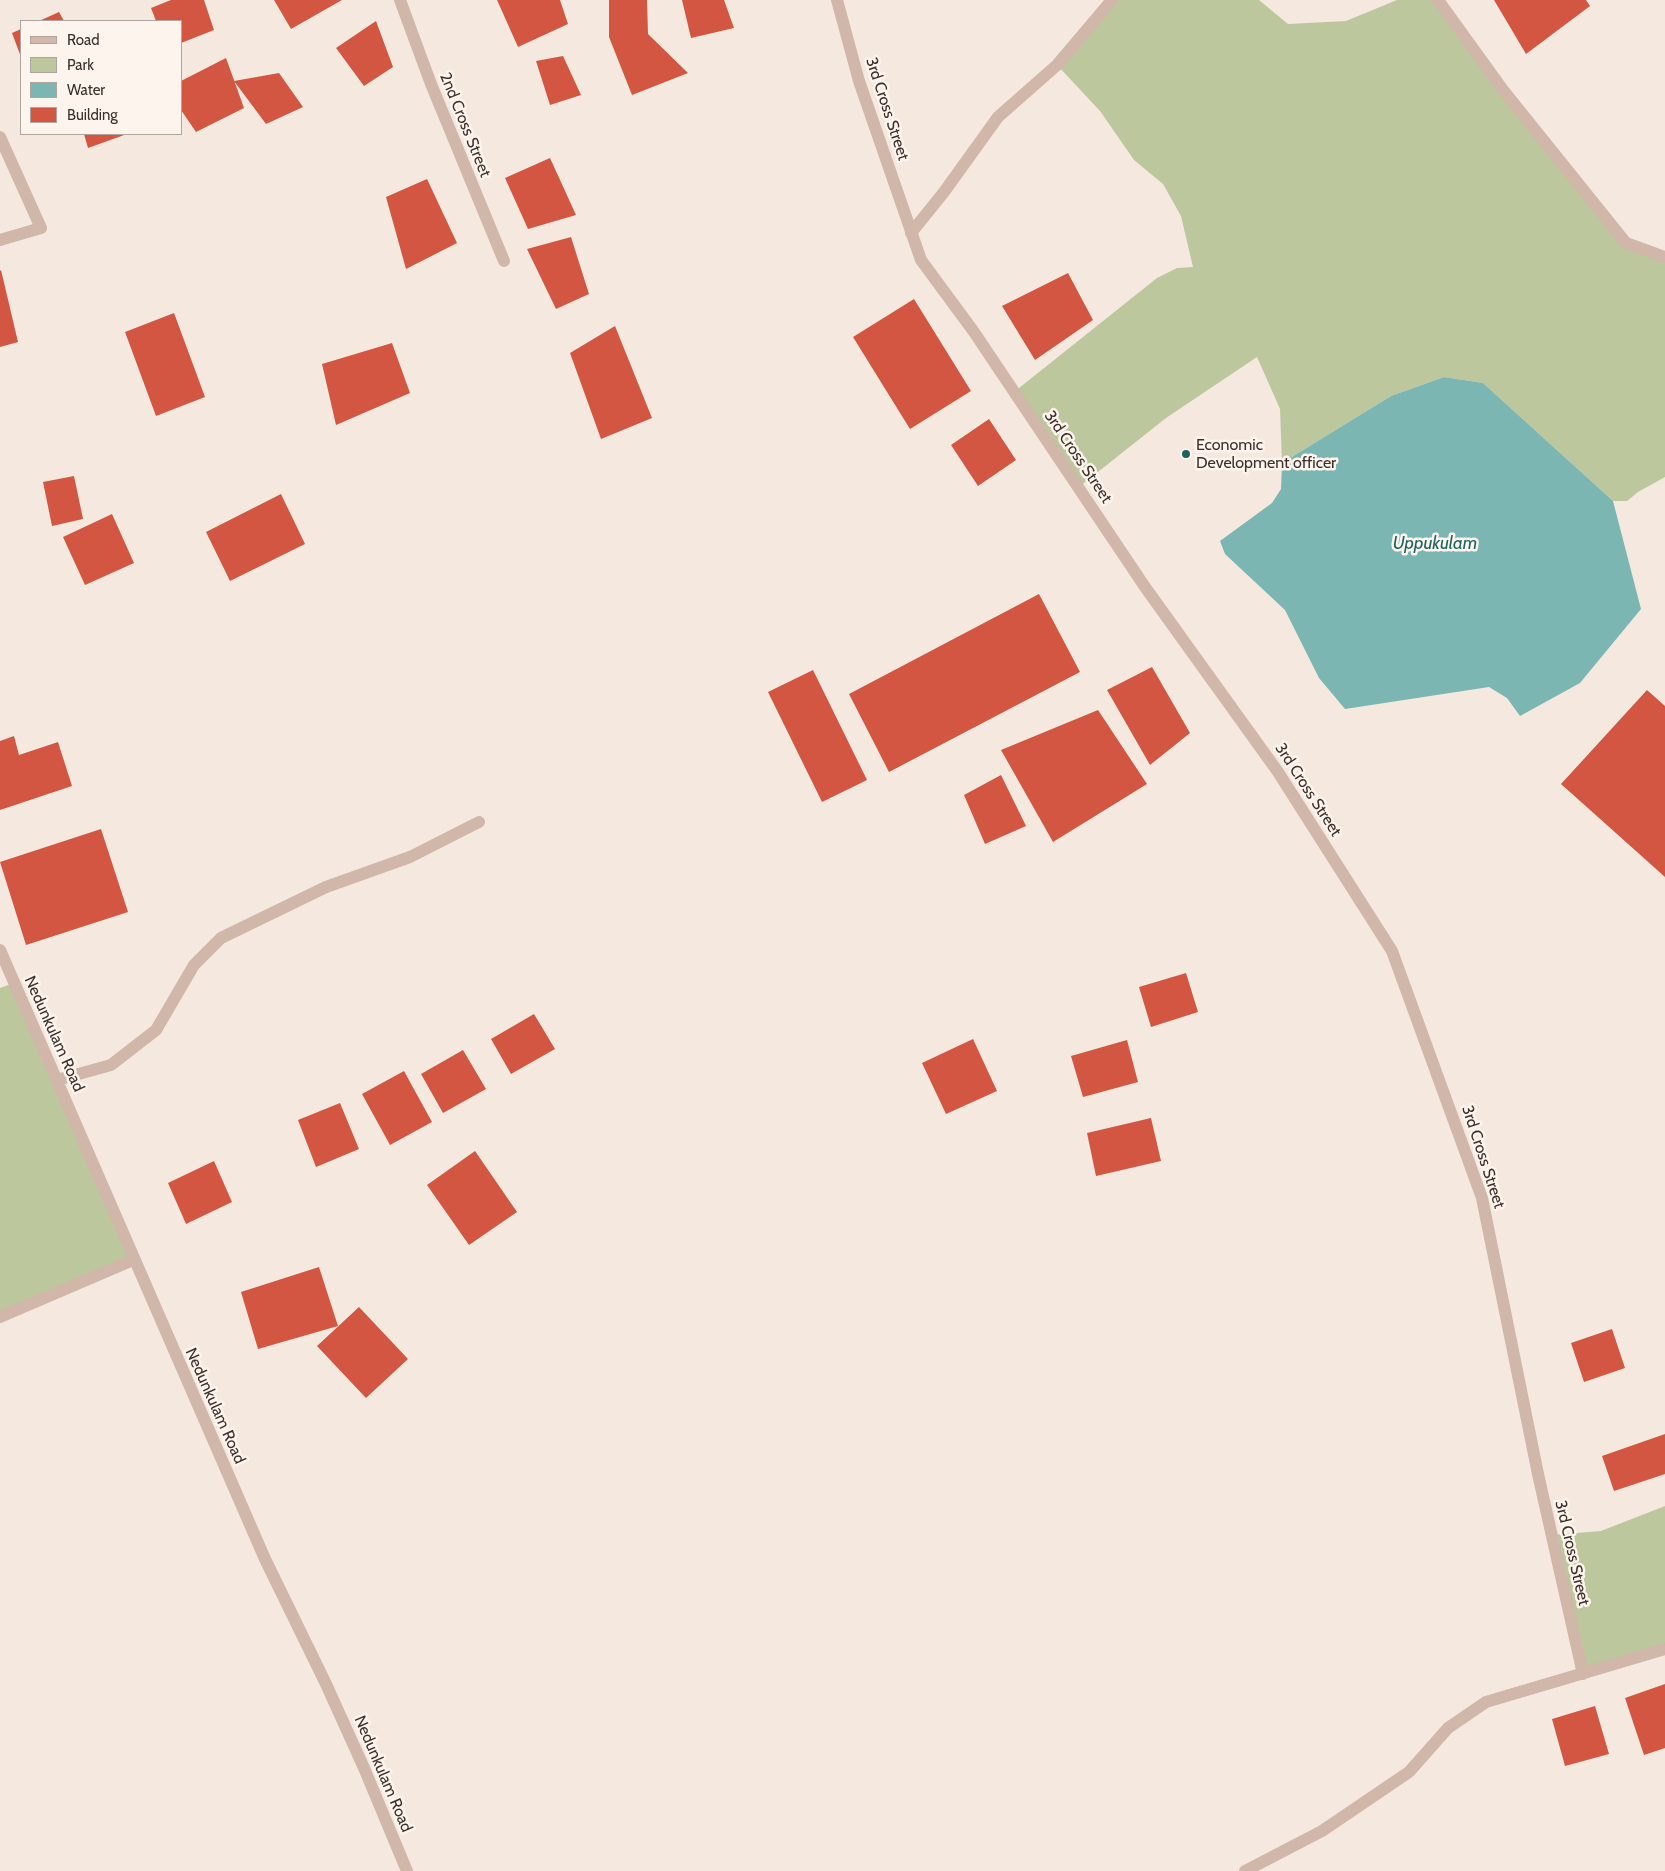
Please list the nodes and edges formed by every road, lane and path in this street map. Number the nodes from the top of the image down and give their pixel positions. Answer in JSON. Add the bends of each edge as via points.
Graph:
{"nodes":[{"id":1,"x":400,"y":0,"type":"edge"},
{"id":2,"x":836,"y":0,"type":"edge"},
{"id":3,"x":1112,"y":0,"type":"edge"},
{"id":4,"x":1438,"y":0,"type":"edge"},
{"id":5,"x":0,"y":137,"type":"edge"},
{"id":6,"x":911,"y":233,"type":"junction"},
{"id":7,"x":0,"y":240,"type":"edge"},
{"id":8,"x":1665,"y":257,"type":"edge"},
{"id":9,"x":504,"y":261,"type":"dead end"},
{"id":10,"x":479,"y":822,"type":"dead end"},
{"id":11,"x":0,"y":950,"type":"edge"},
{"id":12,"x":57,"y":1080,"type":"junction"},
{"id":13,"x":134,"y":1260,"type":"junction"},
{"id":14,"x":0,"y":1318,"type":"edge"},
{"id":15,"x":1665,"y":1649,"type":"edge"},
{"id":16,"x":1583,"y":1674,"type":"junction"},
{"id":17,"x":407,"y":1871,"type":"edge"},
{"id":18,"x":1245,"y":1871,"type":"edge"}],
"edges":[{"from":1,"to":9,"type":"street","name":"2nd Cross Street"},
{"from":2,"to":6,"type":"street","name":"3rd Cross Street","via":[[859,82]]},
{"from":3,"to":6,"type":"street","via":[[1057,65],[998,117]]},
{"from":4,"to":8,"type":"street","via":[[1503,90],[1626,244]]},
{"from":5,"to":7,"type":"street","via":[[41,228]]},
{"from":6,"to":16,"type":"street","name":"3rd Cross Street","via":[[921,260],[974,332],[1145,586],[1278,772],[1392,951],[1482,1198],[1538,1474]]},
{"from":10,"to":12,"type":"street","via":[[410,857],[326,888],[221,938],[194,966],[156,1030],[111,1065]]},
{"from":11,"to":12,"type":"street","name":"Nedunkulam Road"},
{"from":12,"to":13,"type":"street","name":"Nedunkulam Road"},
{"from":13,"to":14,"type":"street"},
{"from":13,"to":17,"type":"street","name":"Nedunkulam Road","via":[[264,1559],[364,1768]]},
{"from":15,"to":16,"type":"street"},
{"from":16,"to":18,"type":"street","via":[[1486,1702],[1448,1728],[1409,1772],[1322,1831]]}]}
